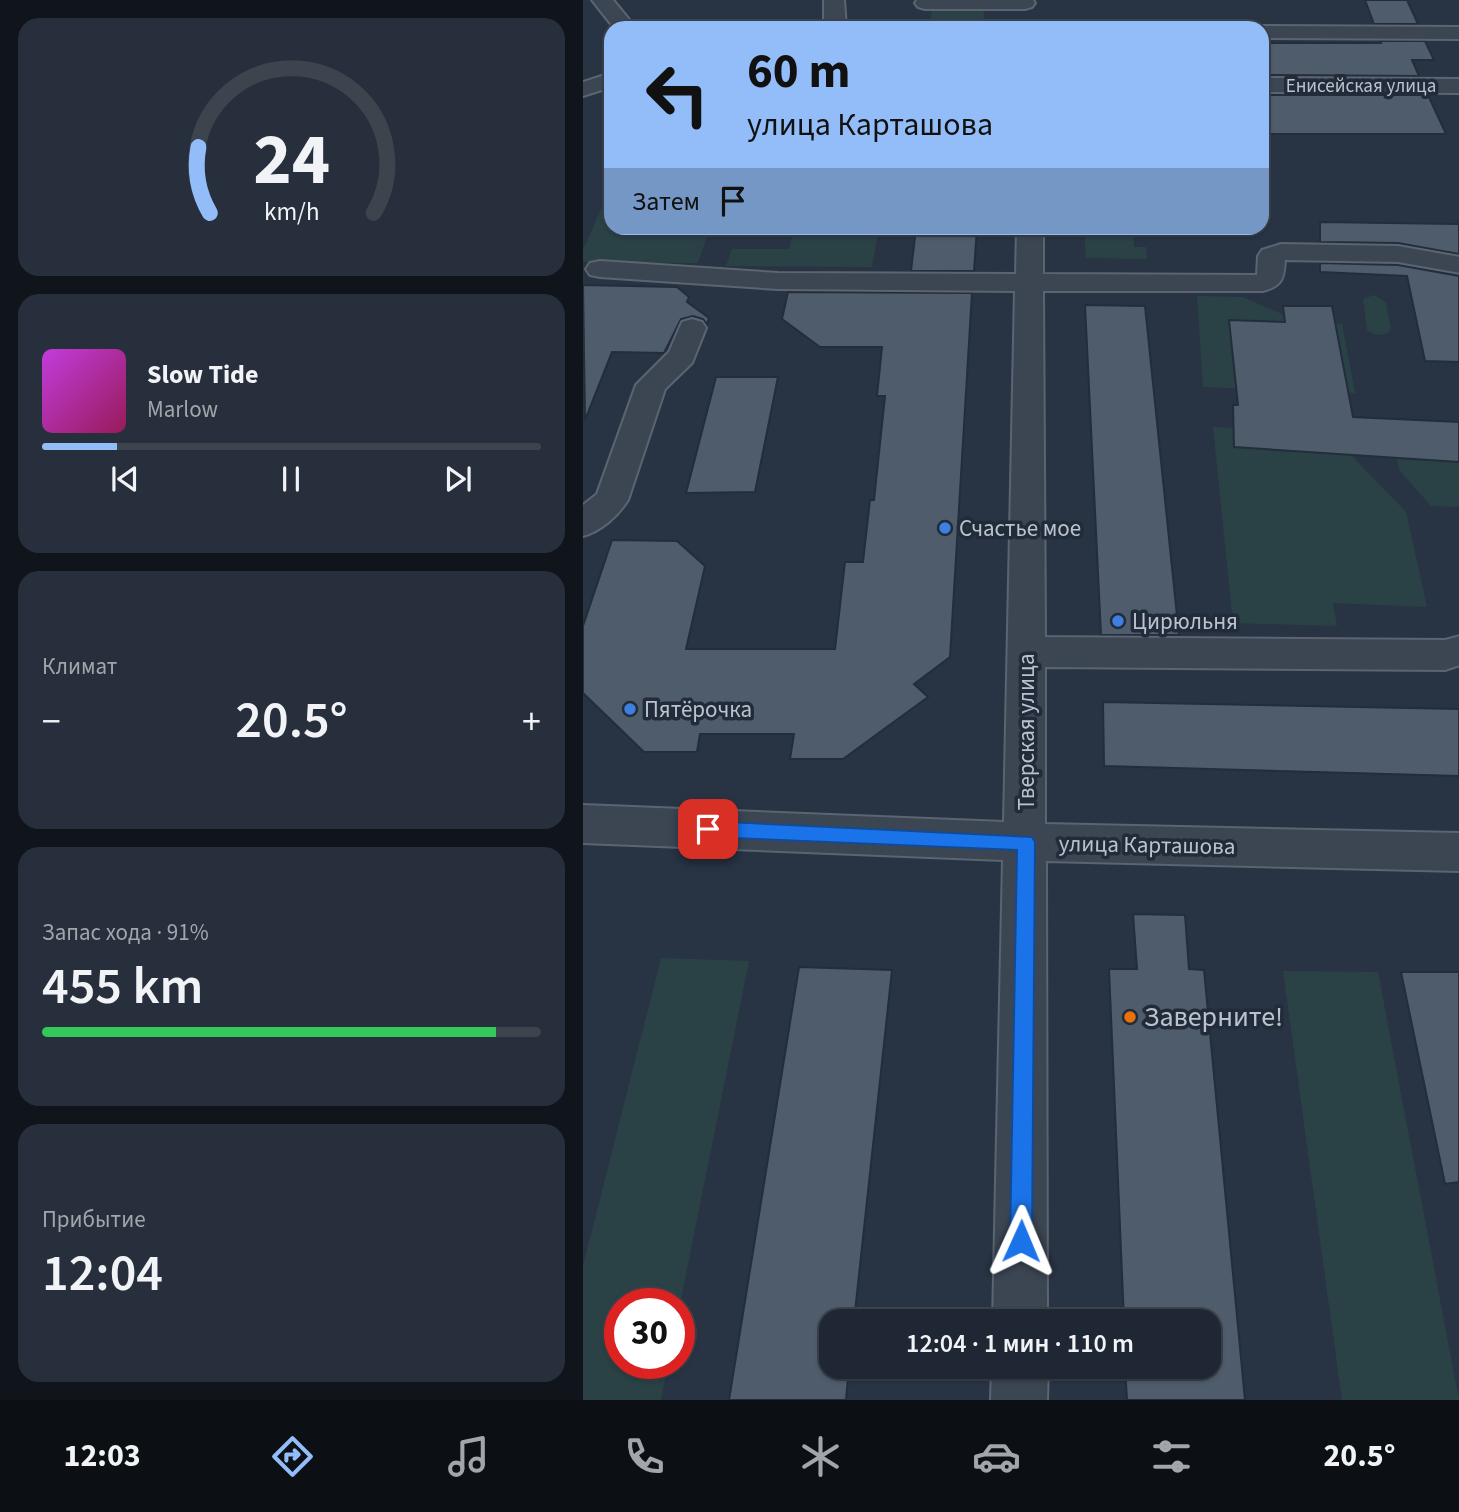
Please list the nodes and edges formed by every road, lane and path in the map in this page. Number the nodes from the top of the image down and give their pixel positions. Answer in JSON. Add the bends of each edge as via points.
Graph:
{"nodes":[{"id":1,"x":602,"y":0,"type":"edge"},
{"id":2,"x":834,"y":0,"type":"edge"},
{"id":3,"x":925,"y":1,"type":"edge"},
{"id":4,"x":1025,"y":2,"type":"edge"},
{"id":5,"x":619,"y":21,"type":"edge"},
{"id":6,"x":835,"y":21,"type":"edge"},
{"id":7,"x":922,"y":21,"type":"edge"},
{"id":8,"x":1024,"y":21,"type":"edge"},
{"id":9,"x":1269,"y":32,"type":"edge"},
{"id":10,"x":1459,"y":33,"type":"edge"},
{"id":11,"x":604,"y":82,"type":"edge"},
{"id":12,"x":1269,"y":85,"type":"edge"},
{"id":13,"x":1459,"y":86,"type":"edge"},
{"id":14,"x":583,"y":89,"type":"edge"},
{"id":15,"x":1030,"y":235,"type":"edge"},
{"id":16,"x":1459,"y":265,"type":"edge"},
{"id":17,"x":600,"y":269,"type":"dead end"},
{"id":18,"x":1032,"y":283,"type":"junction"},
{"id":19,"x":692,"y":328,"type":"dead end"},
{"id":20,"x":583,"y":524,"type":"edge"},
{"id":21,"x":1459,"y":650,"type":"edge"},
{"id":22,"x":1027,"y":652,"type":"junction"},
{"id":23,"x":583,"y":824,"type":"edge"},
{"id":24,"x":1026,"y":842,"type":"junction"},
{"id":25,"x":1459,"y":852,"type":"edge"},
{"id":26,"x":1020,"y":1309,"type":"edge"},
{"id":27,"x":1019,"y":1379,"type":"edge"},
{"id":28,"x":1019,"y":1400,"type":"edge"}],
"edges":[{"from":1,"to":5,"type":"street"},
{"from":2,"to":6,"type":"street"},
{"from":3,"to":4,"type":"street"},
{"from":3,"to":7,"type":"street"},
{"from":4,"to":8,"type":"street"},
{"from":9,"to":10,"type":"street"},
{"from":11,"to":14,"type":"street"},
{"from":12,"to":13,"type":"street","name":"Енисейская улица"},
{"from":15,"to":18,"type":"street","name":"Тверская улица"},
{"from":16,"to":18,"type":"street","via":[[1398,254],[1295,251],[1272,256],[1270,279],[1263,283]]},
{"from":17,"to":18,"type":"street","via":[[778,281]]},
{"from":18,"to":22,"type":"street","name":"Тверская улица"},
{"from":19,"to":20,"type":"street","via":[[682,356],[651,385],[611,500]]},
{"from":21,"to":22,"type":"street","via":[[1445,655]]},
{"from":22,"to":24,"type":"street","name":"Тверская улица"},
{"from":23,"to":24,"type":"street","name":"улица Карташова"},
{"from":24,"to":25,"type":"street","name":"улица Карташова"},
{"from":24,"to":26,"type":"street","name":"Тверская улица"},
{"from":27,"to":28,"type":"street"}]}
